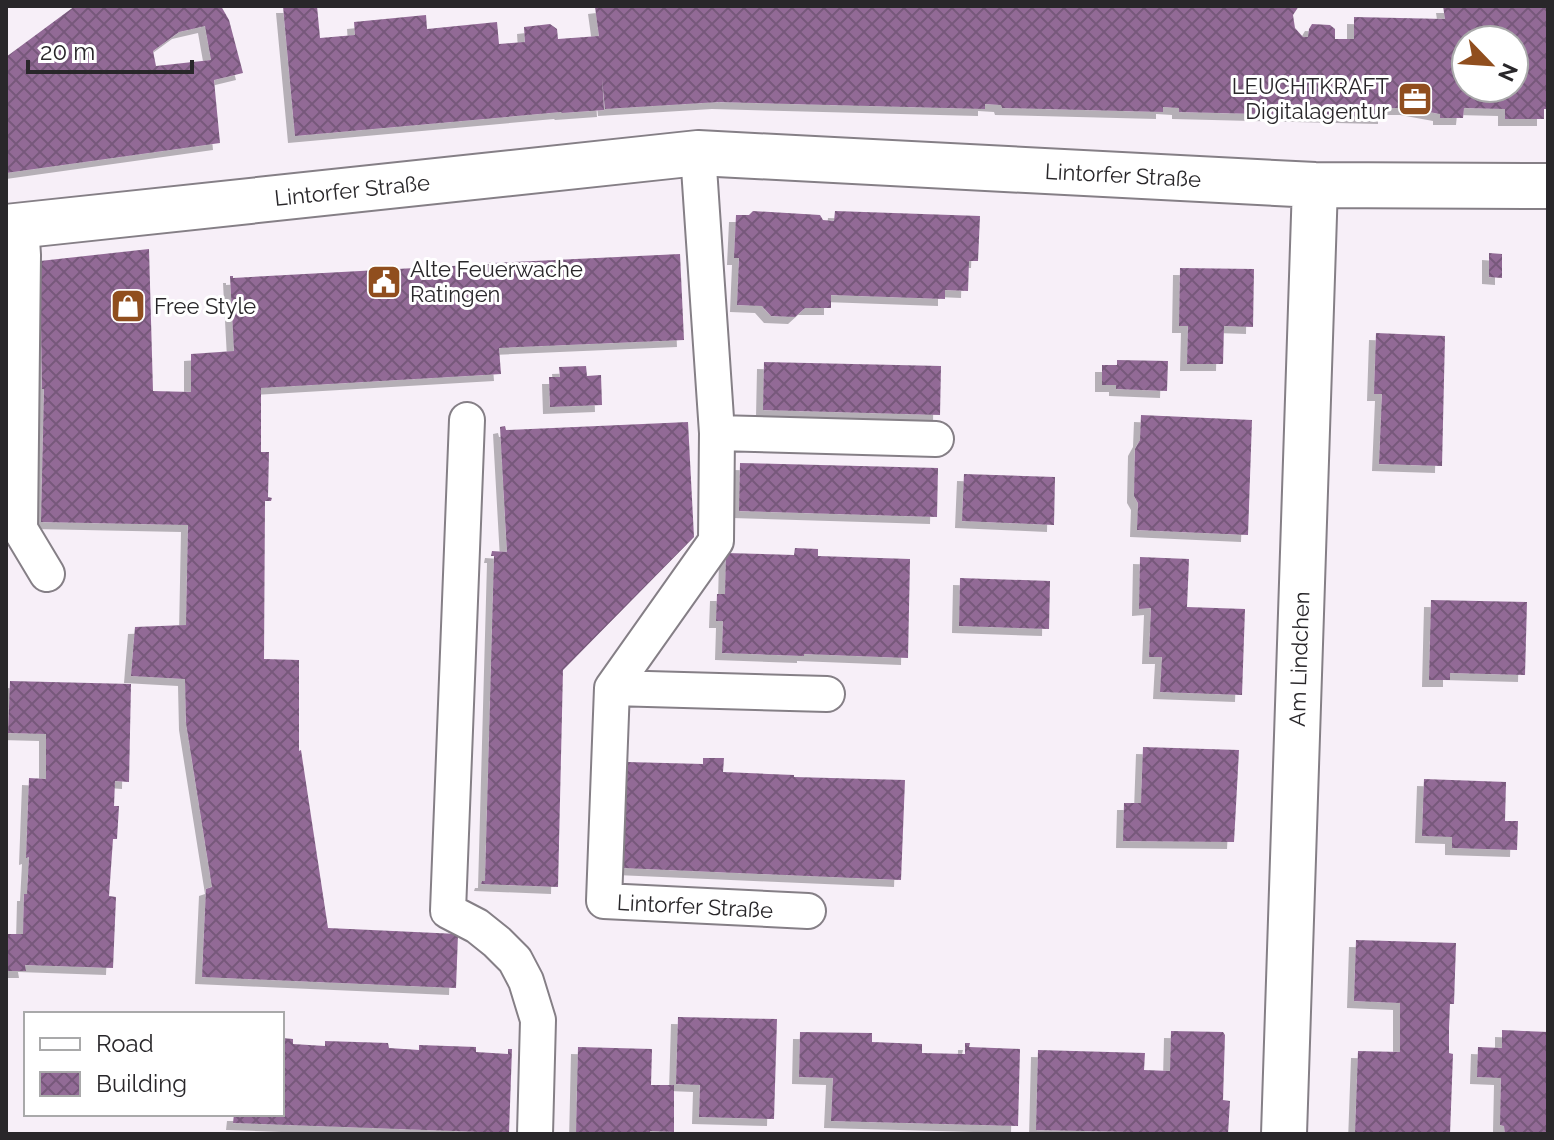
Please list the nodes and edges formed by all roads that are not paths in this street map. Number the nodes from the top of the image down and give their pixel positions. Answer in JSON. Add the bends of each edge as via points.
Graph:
{"nodes":[{"id":1,"x":698,"y":153,"type":"junction"},
{"id":2,"x":1315,"y":185,"type":"junction"},
{"id":3,"x":1548,"y":186,"type":"edge"},
{"id":4,"x":14,"y":226,"type":"edge"},
{"id":5,"x":467,"y":420,"type":"dead end"},
{"id":6,"x":717,"y":433,"type":"junction"},
{"id":7,"x":936,"y":439,"type":"dead end"},
{"id":8,"x":47,"y":574,"type":"dead end"},
{"id":9,"x":612,"y":688,"type":"junction"},
{"id":10,"x":827,"y":694,"type":"dead end"},
{"id":11,"x":808,"y":911,"type":"dead end"},
{"id":12,"x":535,"y":1134,"type":"edge"},
{"id":13,"x":1284,"y":1134,"type":"edge"}],
"edges":[{"from":1,"to":2,"type":"street","name":"Lintorfer Straße"},
{"from":1,"to":4,"type":"street","name":"Lintorfer Straße"},
{"from":1,"to":6,"type":"lane"},
{"from":2,"to":3,"type":"street","name":"Lintorfer Straße"},
{"from":2,"to":13,"type":"street","name":"Am Lindchen"},
{"from":4,"to":8,"type":"lane","via":[[23,255],[20,529]]},
{"from":5,"to":12,"type":"lane","via":[[448,911],[497,942],[526,981],[538,1020]]},
{"from":6,"to":7,"type":"lane"},
{"from":6,"to":9,"type":"lane","via":[[716,541]]},
{"from":9,"to":10,"type":"lane"},
{"from":9,"to":11,"type":"lane","name":"Lintorfer Straße","via":[[604,901]]}]}
